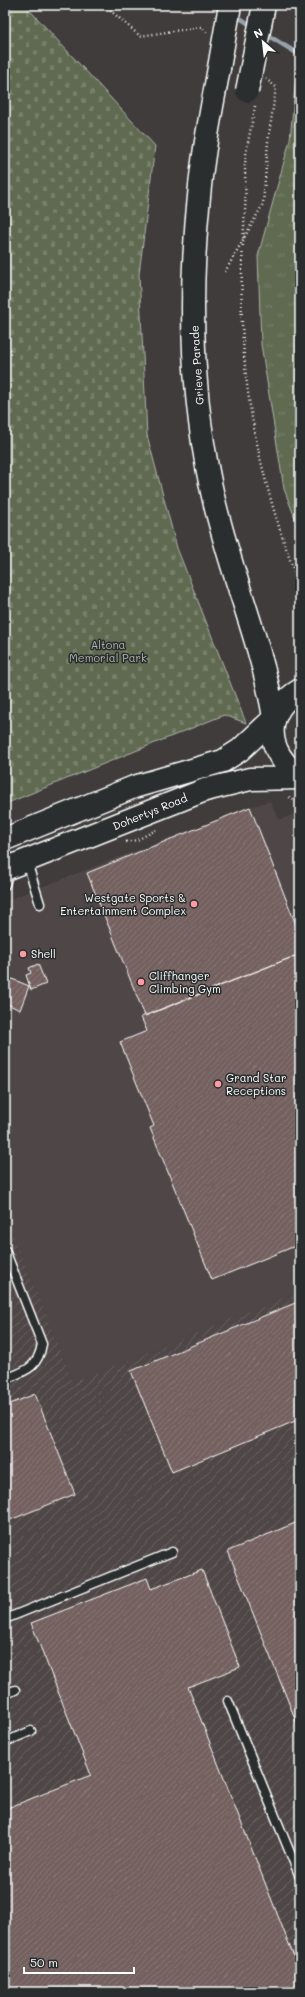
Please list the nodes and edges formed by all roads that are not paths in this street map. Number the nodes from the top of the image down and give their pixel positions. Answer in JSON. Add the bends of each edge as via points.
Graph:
{"nodes":[{"id":1,"x":230,"y":5,"type":"edge"},
{"id":2,"x":264,"y":5,"type":"edge"},
{"id":3,"x":251,"y":97,"type":"road end"},
{"id":4,"x":300,"y":690,"type":"edge"},
{"id":5,"x":274,"y":718,"type":"junction"},
{"id":6,"x":300,"y":777,"type":"edge"},
{"id":7,"x":5,"y":839,"type":"edge"},
{"id":8,"x":11,"y":871,"type":"edge"},
{"id":9,"x":40,"y":904,"type":"dead end"},
{"id":10,"x":5,"y":1250,"type":"edge"},
{"id":11,"x":5,"y":1379,"type":"edge"},
{"id":12,"x":172,"y":1552,"type":"dead end"},
{"id":13,"x":5,"y":1619,"type":"edge"},
{"id":14,"x":15,"y":1690,"type":"dead end"},
{"id":15,"x":5,"y":1694,"type":"edge"},
{"id":16,"x":228,"y":1701,"type":"dead end"},
{"id":17,"x":31,"y":1731,"type":"dead end"},
{"id":18,"x":5,"y":1742,"type":"edge"},
{"id":19,"x":300,"y":1877,"type":"edge"}],
"edges":[{"from":1,"to":5,"type":"main road","name":"Grieve Parade","bridge":true,"via":[[200,184],[193,288],[194,348],[211,486],[222,535],[263,668]]},
{"from":2,"to":3,"type":"main road","bridge":true},
{"from":4,"to":5,"type":"main road","via":[[288,699]]},
{"from":5,"to":6,"type":"main road","name":"Grieve Parade","via":[[273,738],[279,754],[287,766]]},
{"from":5,"to":7,"type":"main road","via":[[240,750],[223,761],[140,785]]},
{"from":6,"to":8,"type":"main road","name":"Dohertys Road","via":[[250,780],[205,790]]},
{"from":8,"to":9,"type":"lane"},
{"from":10,"to":11,"type":"lane","via":[[42,1344],[40,1356],[34,1366]]},
{"from":12,"to":13,"type":"lane"},
{"from":14,"to":15,"type":"lane"},
{"from":16,"to":19,"type":"lane"},
{"from":17,"to":18,"type":"lane"}]}
